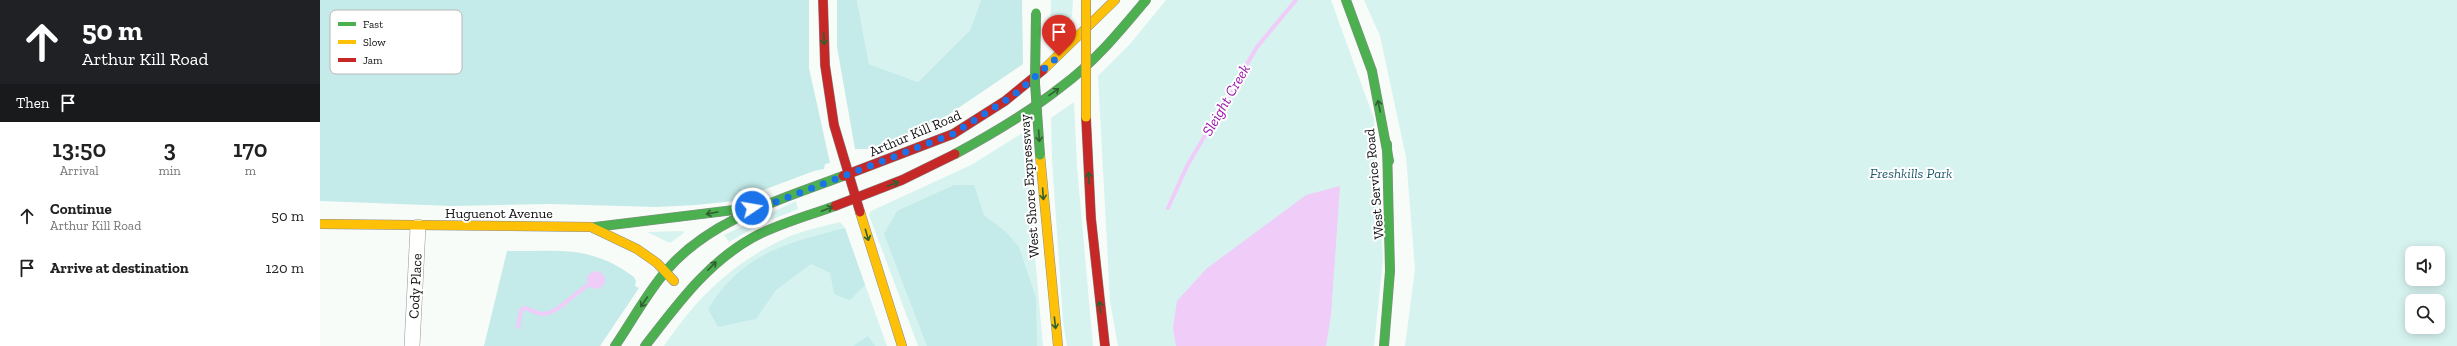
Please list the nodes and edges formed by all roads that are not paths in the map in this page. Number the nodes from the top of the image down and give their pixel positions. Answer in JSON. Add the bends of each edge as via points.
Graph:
{"nodes":[{"id":1,"x":822,"y":0,"type":"edge"},
{"id":2,"x":1037,"y":0,"type":"edge"},
{"id":3,"x":1086,"y":0,"type":"edge"},
{"id":4,"x":1115,"y":0,"type":"edge"},
{"id":5,"x":1146,"y":0,"type":"edge"},
{"id":6,"x":1346,"y":0,"type":"edge"},
{"id":7,"x":1388,"y":144,"type":"junction"},
{"id":8,"x":850,"y":176,"type":"junction"},
{"id":9,"x":856,"y":198,"type":"junction"},
{"id":10,"x":765,"y":206,"type":"junction"},
{"id":11,"x":320,"y":224,"type":"edge"},
{"id":12,"x":418,"y":227,"type":"junction"},
{"id":13,"x":591,"y":227,"type":"junction"},
{"id":14,"x":666,"y":271,"type":"junction"},
{"id":15,"x":685,"y":294,"type":"junction"},
{"id":16,"x":412,"y":346,"type":"edge"},
{"id":17,"x":615,"y":346,"type":"edge"},
{"id":18,"x":645,"y":346,"type":"edge"},
{"id":19,"x":902,"y":346,"type":"edge"},
{"id":20,"x":1058,"y":346,"type":"edge"},
{"id":21,"x":1105,"y":346,"type":"edge"},
{"id":22,"x":1384,"y":346,"type":"edge"},
{"id":23,"x":1388,"y":346,"type":"edge"}],
"edges":[{"from":1,"to":8,"type":"main road","one_way":true,"via":[[825,65],[834,125]]},
{"from":2,"to":20,"type":"main road","name":"West Shore Expressway","one_way":true,"bridge":true,"via":[[1035,83]]},
{"from":21,"to":3,"type":"main road","one_way":true,"bridge":true,"via":[[1091,218],[1086,117]]},
{"from":4,"to":8,"type":"main road","name":"Arthur Kill Road","via":[[1059,56],[1014,95],[979,120],[953,134]]},
{"from":9,"to":5,"type":"main road","one_way":true,"via":[[948,158],[1002,128],[1062,87],[1108,45]]},
{"from":7,"to":6,"type":"main road","name":"West Service Road","one_way":true,"via":[[1372,71]]},
{"from":7,"to":22,"type":"main road","via":[[1390,271]]},
{"from":7,"to":23,"type":"main road","name":"West Service Road","via":[[1394,253]]},
{"from":8,"to":9,"type":"main road"},
{"from":8,"to":10,"type":"main road","name":"Arthur Kill Road"},
{"from":15,"to":9,"type":"main road","one_way":true,"via":[[718,260],[753,237]]},
{"from":9,"to":19,"type":"main road","one_way":true},
{"from":10,"to":13,"type":"main road","one_way":true},
{"from":10,"to":14,"type":"main road","via":[[721,226],[688,249]]},
{"from":11,"to":12,"type":"main road","name":"Huguenot Avenue"},
{"from":12,"to":13,"type":"main road","name":"Huguenot Avenue"},
{"from":12,"to":16,"type":"street","name":"Cody Place"},
{"from":13,"to":14,"type":"main road","name":"Huguenot Avenue","via":[[623,240]]},
{"from":14,"to":15,"type":"main road","name":"Huguenot Avenue"},
{"from":14,"to":17,"type":"main road","one_way":true},
{"from":15,"to":18,"type":"main road"}]}
